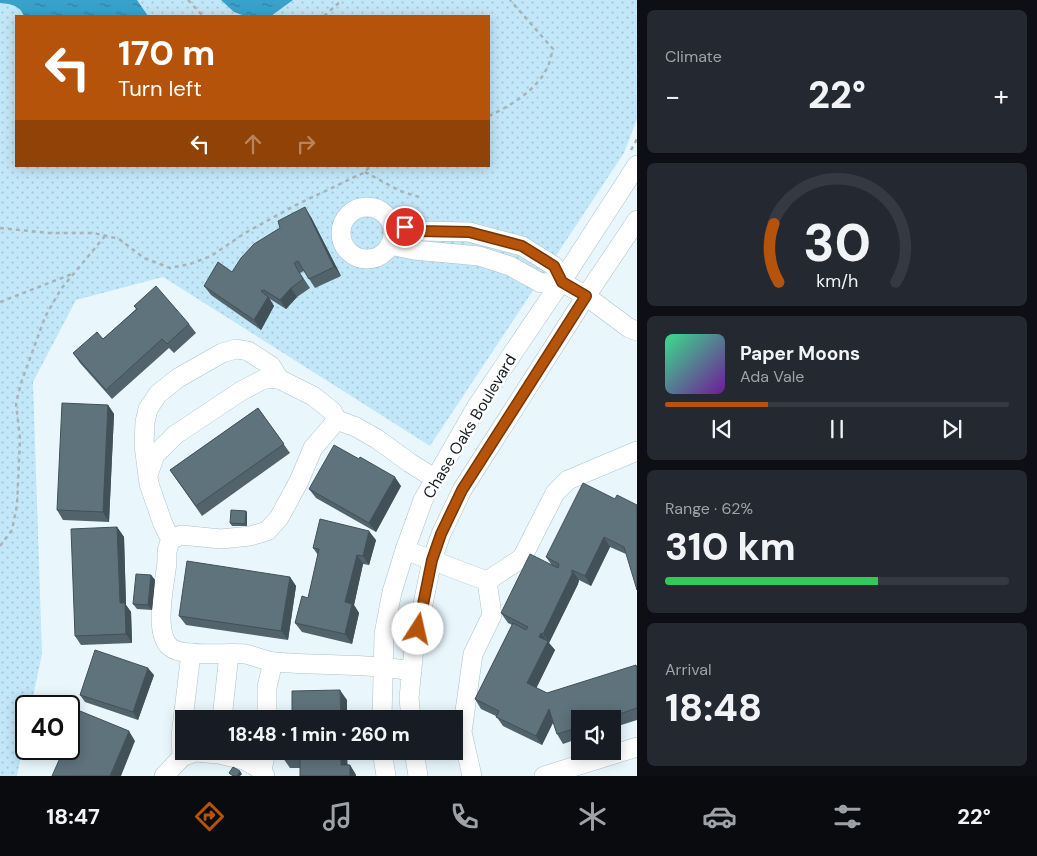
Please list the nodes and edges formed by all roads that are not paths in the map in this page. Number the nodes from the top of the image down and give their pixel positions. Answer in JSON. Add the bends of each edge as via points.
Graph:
{"nodes":[{"id":1,"x":637,"y":165,"type":"edge"},
{"id":2,"x":637,"y":220,"type":"edge"},
{"id":3,"x":391,"y":222,"type":"junction"},
{"id":4,"x":390,"y":245,"type":"junction"},
{"id":5,"x":562,"y":282,"type":"junction"},
{"id":6,"x":586,"y":296,"type":"junction"},
{"id":7,"x":637,"y":331,"type":"edge"},
{"id":8,"x":279,"y":378,"type":"junction"},
{"id":9,"x":337,"y":420,"type":"junction"},
{"id":10,"x":637,"y":452,"type":"edge"},
{"id":11,"x":148,"y":472,"type":"junction"},
{"id":12,"x":434,"y":478,"type":"junction"},
{"id":13,"x":170,"y":540,"type":"junction"},
{"id":14,"x":405,"y":550,"type":"junction"},
{"id":15,"x":432,"y":560,"type":"junction"},
{"id":16,"x":487,"y":581,"type":"junction"},
{"id":17,"x":191,"y":652,"type":"junction"},
{"id":18,"x":229,"y":654,"type":"junction"},
{"id":19,"x":273,"y":662,"type":"junction"},
{"id":20,"x":383,"y":666,"type":"junction"},
{"id":21,"x":412,"y":671,"type":"junction"},
{"id":22,"x":184,"y":710,"type":"edge"},
{"id":23,"x":223,"y":710,"type":"edge"},
{"id":24,"x":266,"y":710,"type":"edge"},
{"id":25,"x":382,"y":710,"type":"edge"},
{"id":26,"x":410,"y":710,"type":"edge"},
{"id":27,"x":637,"y":747,"type":"edge"},
{"id":28,"x":179,"y":760,"type":"edge"},
{"id":29,"x":244,"y":760,"type":"edge"},
{"id":30,"x":265,"y":760,"type":"edge"},
{"id":31,"x":383,"y":760,"type":"edge"},
{"id":32,"x":415,"y":760,"type":"edge"},
{"id":33,"x":264,"y":773,"type":"edge"},
{"id":34,"x":164,"y":776,"type":"edge"},
{"id":35,"x":386,"y":776,"type":"edge"},
{"id":36,"x":418,"y":776,"type":"edge"},
{"id":37,"x":472,"y":776,"type":"edge"},
{"id":38,"x":544,"y":776,"type":"edge"}],
"edges":[{"from":1,"to":5,"type":"street","name":"Chase Oaks Boulevard"},
{"from":2,"to":6,"type":"street","name":"Chase Oaks Boulevard"},
{"from":3,"to":4,"type":"street","via":[[393,234]]},
{"from":3,"to":4,"type":"street","via":[[374,207],[362,207],[352,211],[341,228],[344,245],[357,257],[376,257]]},
{"from":3,"to":5,"type":"street","via":[[420,231],[469,232],[522,246],[554,266]]},
{"from":4,"to":5,"type":"street","via":[[479,256],[510,266],[540,282]]},
{"from":5,"to":6,"type":"street"},
{"from":5,"to":12,"type":"street","name":"Chase Oaks Boulevard","via":[[478,406]]},
{"from":6,"to":7,"type":"street"},
{"from":6,"to":15,"type":"street","name":"Chase Oaks Boulevard","via":[[462,490]]},
{"from":8,"to":9,"type":"street","via":[[313,396],[332,410]]},
{"from":8,"to":11,"type":"street","via":[[264,379],[241,391],[176,434],[155,455]]},
{"from":8,"to":11,"type":"street","via":[[272,366],[248,351],[236,349],[222,353],[178,378],[158,394],[148,409],[144,422],[144,445]]},
{"from":9,"to":12,"type":"street","via":[[370,435]]},
{"from":9,"to":13,"type":"street","via":[[313,448],[299,482],[279,518],[267,532],[221,539],[181,535]]},
{"from":10,"to":16,"type":"street","via":[[568,480],[555,493],[522,558]]},
{"from":11,"to":13,"type":"street","via":[[153,498]]},
{"from":12,"to":14,"type":"street","name":"Chase Oaks Boulevard"},
{"from":13,"to":17,"type":"street","via":[[166,551],[161,613],[164,641],[179,652]]},
{"from":14,"to":15,"type":"street"},
{"from":14,"to":20,"type":"street","name":"Chase Oaks Boulevard","via":[[384,634]]},
{"from":15,"to":16,"type":"street"},
{"from":15,"to":21,"type":"street","name":"Chase Oaks Boulevard"},
{"from":16,"to":37,"type":"street","via":[[492,615],[473,654],[462,732]]},
{"from":17,"to":18,"type":"street"},
{"from":17,"to":22,"type":"street"},
{"from":18,"to":19,"type":"street","via":[[245,654]]},
{"from":18,"to":23,"type":"street"},
{"from":19,"to":20,"type":"street"},
{"from":19,"to":24,"type":"street"},
{"from":20,"to":21,"type":"street"},
{"from":20,"to":25,"type":"street","name":"Chase Oaks Boulevard"},
{"from":21,"to":26,"type":"street","name":"Chase Oaks Boulevard"},
{"from":27,"to":38,"type":"street"},
{"from":28,"to":34,"type":"street"},
{"from":29,"to":33,"type":"street"},
{"from":30,"to":33,"type":"street"},
{"from":31,"to":35,"type":"street"},
{"from":32,"to":36,"type":"street"}]}
